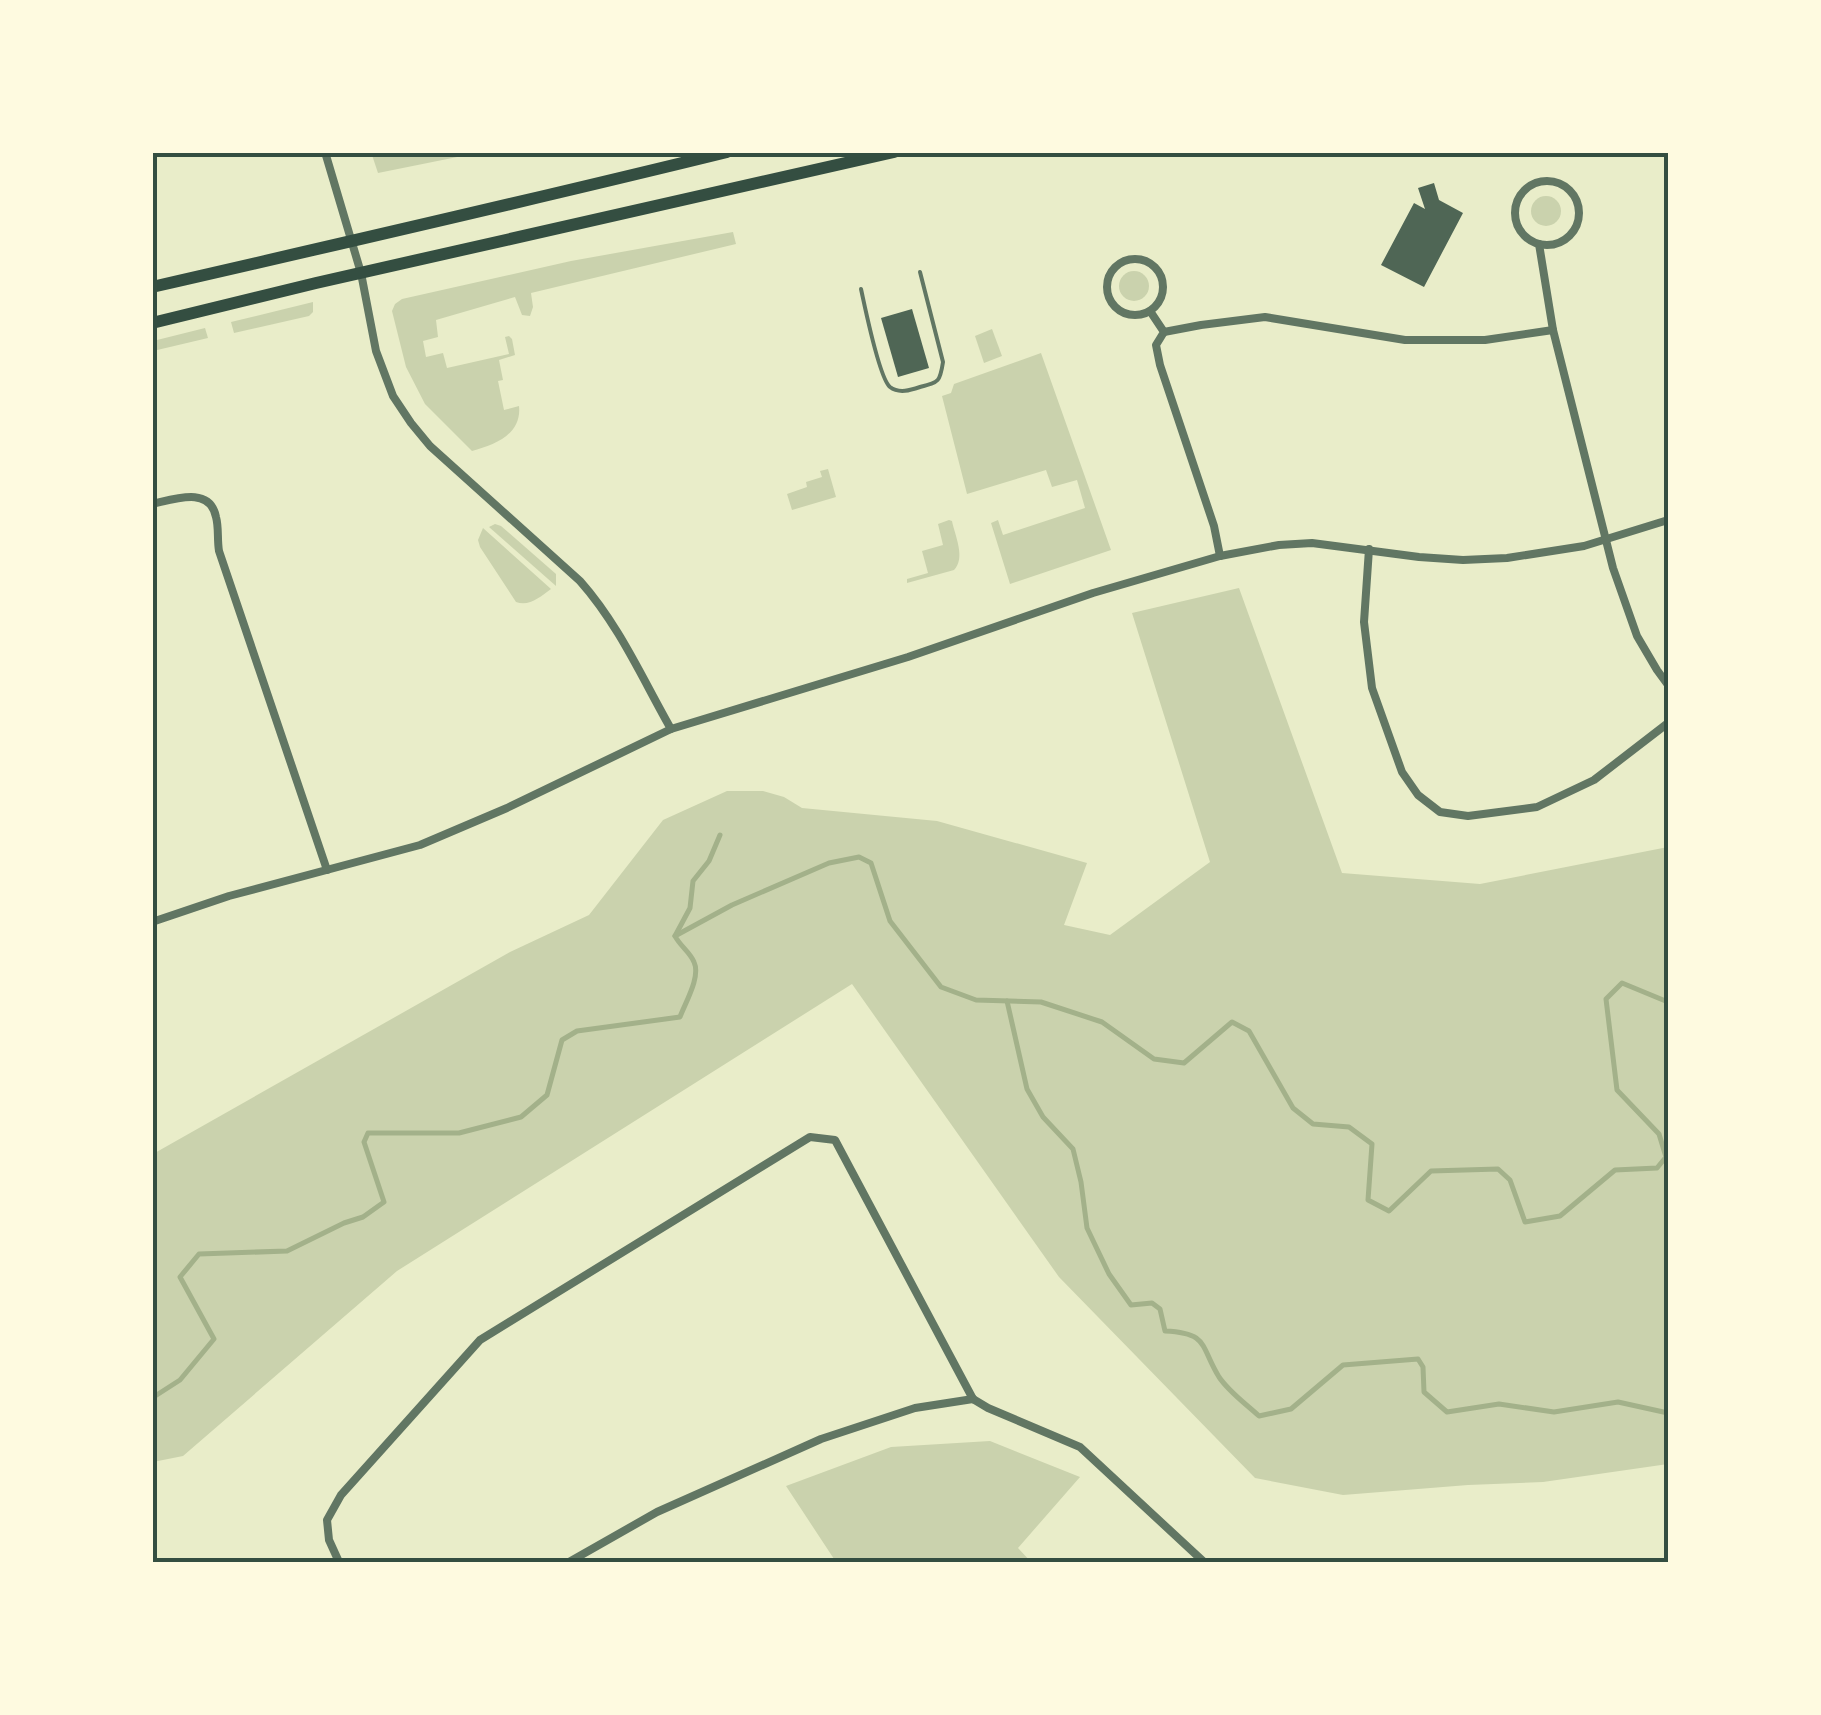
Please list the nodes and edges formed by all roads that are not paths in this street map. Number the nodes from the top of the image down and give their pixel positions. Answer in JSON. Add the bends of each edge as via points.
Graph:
{"nodes":[{"id":1,"x":325,"y":152,"type":"edge"},
{"id":2,"x":727,"y":152,"type":"edge"},
{"id":3,"x":892,"y":153,"type":"edge"},
{"id":4,"x":352,"y":240,"type":"junction"},
{"id":5,"x":1539,"y":244,"type":"junction"},
{"id":6,"x":920,"y":272,"type":"dead end"},
{"id":7,"x":362,"y":273,"type":"junction"},
{"id":8,"x":152,"y":287,"type":"edge"},
{"id":9,"x":861,"y":290,"type":"dead end"},
{"id":10,"x":1150,"y":311,"type":"junction"},
{"id":11,"x":152,"y":323,"type":"edge"},
{"id":12,"x":1553,"y":330,"type":"junction"},
{"id":13,"x":1164,"y":332,"type":"junction"},
{"id":14,"x":152,"y":504,"type":"edge"},
{"id":15,"x":1668,"y":520,"type":"edge"},
{"id":16,"x":1608,"y":540,"type":"junction"},
{"id":17,"x":1369,"y":550,"type":"junction"},
{"id":18,"x":1220,"y":556,"type":"junction"},
{"id":19,"x":1668,"y":685,"type":"edge"},
{"id":20,"x":1668,"y":723,"type":"edge"},
{"id":21,"x":670,"y":728,"type":"junction"},
{"id":22,"x":328,"y":870,"type":"junction"},
{"id":23,"x":152,"y":922,"type":"edge"},
{"id":24,"x":152,"y":1059,"type":"edge"},
{"id":25,"x":152,"y":1072,"type":"edge"},
{"id":26,"x":973,"y":1399,"type":"junction"},
{"id":27,"x":340,"y":1562,"type":"edge"},
{"id":28,"x":569,"y":1562,"type":"edge"},
{"id":29,"x":1204,"y":1562,"type":"edge"}],
"edges":[{"from":1,"to":4,"type":"street"},
{"from":2,"to":4,"type":"main road"},
{"from":3,"to":7,"type":"main road"},
{"from":4,"to":7,"type":"street"},
{"from":4,"to":8,"type":"main road"},
{"from":5,"to":5,"type":"street","via":[[1569,236],[1579,217],[1575,196],[1550,180],[1530,186],[1517,203],[1517,223]]},
{"from":5,"to":12,"type":"street"},
{"from":6,"to":9,"type":"lane","via":[[943,362],[936,383],[903,392],[890,387]]},
{"from":7,"to":11,"type":"main road"},
{"from":7,"to":21,"type":"street","via":[[376,351],[410,423],[601,605]]},
{"from":10,"to":10,"type":"street","via":[[1132,316],[1109,300],[1108,280],[1118,264],[1135,258],[1158,271],[1164,288]]},
{"from":10,"to":13,"type":"street"},
{"from":12,"to":13,"type":"street","via":[[1484,340],[1406,340],[1265,317]]},
{"from":12,"to":16,"type":"street"},
{"from":13,"to":18,"type":"street","via":[[1156,345],[1160,365]]},
{"from":14,"to":22,"type":"street","via":[[201,497],[214,507],[219,551]]},
{"from":15,"to":16,"type":"street"},
{"from":16,"to":17,"type":"street","via":[[1546,554],[1463,560]]},
{"from":16,"to":19,"type":"street","via":[[1637,636]]},
{"from":17,"to":18,"type":"street","via":[[1279,544]]},
{"from":17,"to":20,"type":"street","via":[[1364,622],[1372,688],[1402,772],[1440,812],[1468,816],[1537,807],[1594,780]]},
{"from":18,"to":21,"type":"street"},
{"from":21,"to":22,"type":"street","via":[[420,846]]},
{"from":22,"to":23,"type":"street"},
{"from":24,"to":25,"type":"street"},
{"from":26,"to":27,"type":"street","via":[[835,1140],[810,1137],[480,1340],[340,1496],[327,1520]]},
{"from":26,"to":28,"type":"street","via":[[915,1408],[821,1440],[658,1512]]},
{"from":26,"to":29,"type":"street","via":[[1080,1447]]}]}
